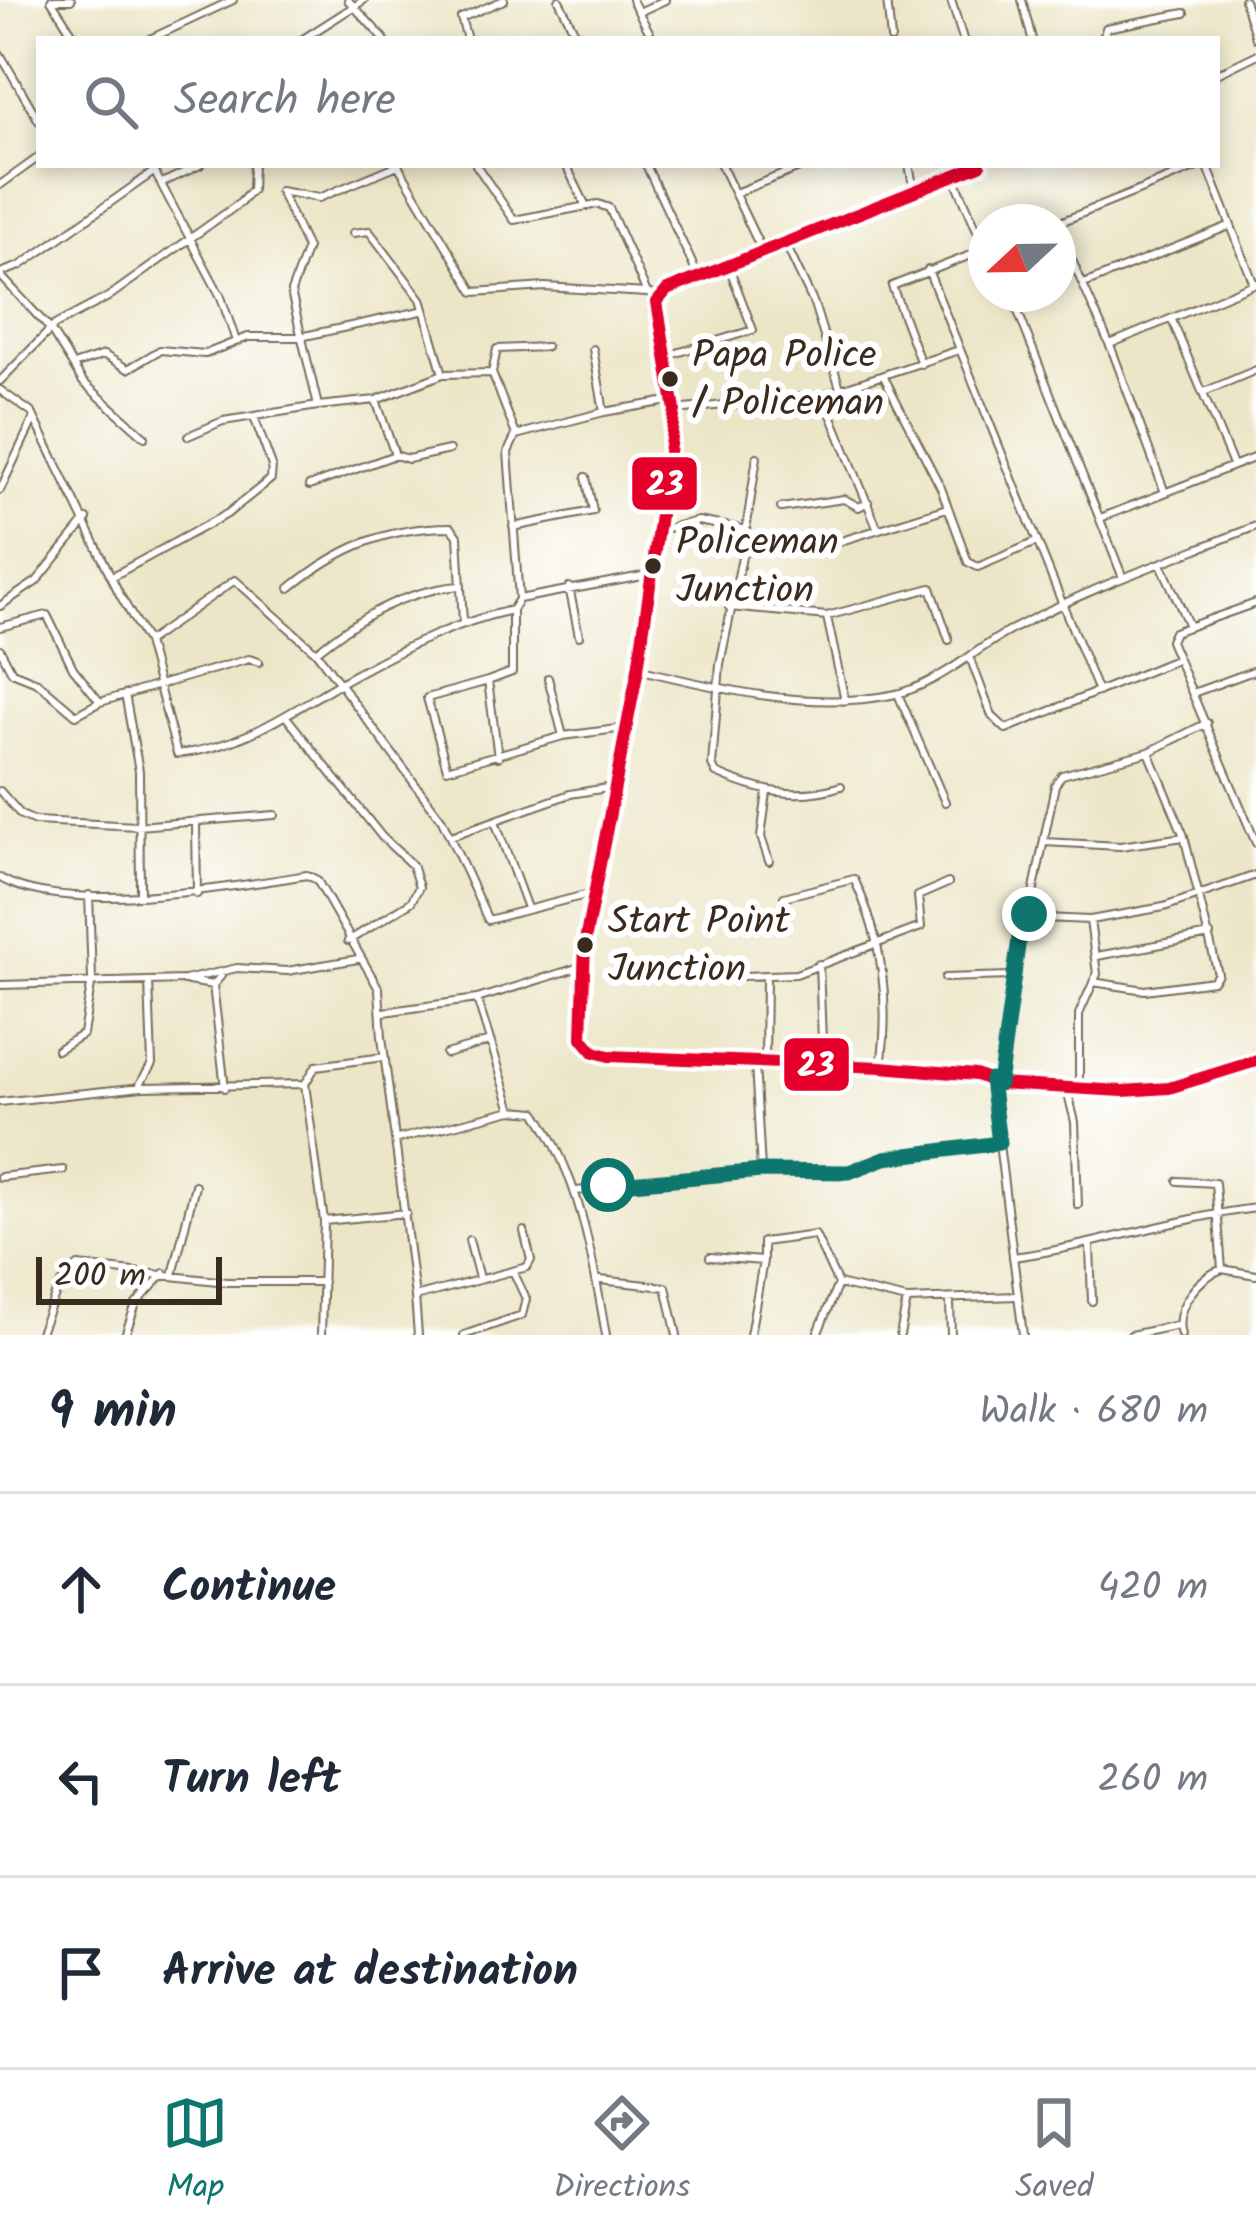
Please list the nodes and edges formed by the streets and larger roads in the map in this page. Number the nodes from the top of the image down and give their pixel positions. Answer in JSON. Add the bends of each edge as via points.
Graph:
{"nodes":[{"id":1,"x":53,"y":0,"type":"edge"},
{"id":2,"x":70,"y":0,"type":"edge"},
{"id":3,"x":233,"y":0,"type":"edge"},
{"id":4,"x":364,"y":0,"type":"edge"},
{"id":5,"x":504,"y":0,"type":"edge"},
{"id":6,"x":559,"y":0,"type":"edge"},
{"id":7,"x":632,"y":0,"type":"edge"},
{"id":8,"x":665,"y":0,"type":"edge"},
{"id":9,"x":886,"y":0,"type":"edge"},
{"id":10,"x":951,"y":0,"type":"edge"},
{"id":11,"x":1022,"y":0,"type":"edge"},
{"id":12,"x":1244,"y":0,"type":"edge"},
{"id":13,"x":350,"y":3,"type":"edge"},
{"id":14,"x":639,"y":12,"type":"junction"},
{"id":15,"x":1185,"y":13,"type":"dead end"},
{"id":16,"x":1254,"y":21,"type":"edge"},
{"id":17,"x":74,"y":36,"type":"edge"},
{"id":18,"x":156,"y":36,"type":"edge"},
{"id":19,"x":307,"y":36,"type":"edge"},
{"id":20,"x":381,"y":36,"type":"edge"},
{"id":21,"x":466,"y":36,"type":"edge"},
{"id":22,"x":577,"y":36,"type":"edge"},
{"id":23,"x":651,"y":36,"type":"edge"},
{"id":24,"x":891,"y":36,"type":"edge"},
{"id":25,"x":962,"y":36,"type":"edge"},
{"id":26,"x":1031,"y":36,"type":"edge"},
{"id":27,"x":1104,"y":36,"type":"edge"},
{"id":28,"x":1256,"y":38,"type":"edge"},
{"id":29,"x":0,"y":54,"type":"edge"},
{"id":30,"x":1256,"y":55,"type":"edge"},
{"id":31,"x":1220,"y":73,"type":"edge"},
{"id":32,"x":36,"y":116,"type":"edge"},
{"id":33,"x":36,"y":159,"type":"edge"},
{"id":34,"x":153,"y":168,"type":"edge"},
{"id":35,"x":194,"y":168,"type":"edge"},
{"id":36,"x":253,"y":168,"type":"edge"},
{"id":37,"x":391,"y":168,"type":"edge"},
{"id":38,"x":400,"y":168,"type":"edge"},
{"id":39,"x":478,"y":168,"type":"edge"},
{"id":40,"x":567,"y":168,"type":"edge"},
{"id":41,"x":647,"y":168,"type":"edge"},
{"id":42,"x":722,"y":168,"type":"edge"},
{"id":43,"x":797,"y":168,"type":"edge"},
{"id":44,"x":910,"y":168,"type":"edge"},
{"id":45,"x":974,"y":168,"type":"edge"},
{"id":46,"x":1197,"y":168,"type":"edge"},
{"id":47,"x":1205,"y":168,"type":"edge"},
{"id":48,"x":955,"y":178,"type":"junction"},
{"id":49,"x":161,"y":183,"type":"junction"},
{"id":50,"x":0,"y":185,"type":"edge"},
{"id":51,"x":735,"y":194,"type":"junction"},
{"id":52,"x":914,"y":195,"type":"junction"},
{"id":53,"x":586,"y":206,"type":"junction"},
{"id":54,"x":968,"y":208,"type":"edge"},
{"id":55,"x":1076,"y":218,"type":"edge"},
{"id":56,"x":1229,"y":226,"type":"junction"},
{"id":57,"x":353,"y":233,"type":"dead end"},
{"id":58,"x":190,"y":234,"type":"junction"},
{"id":59,"x":786,"y":245,"type":"junction"},
{"id":60,"x":764,"y":253,"type":"junction"},
{"id":61,"x":968,"y":256,"type":"edge"},
{"id":62,"x":729,"y":266,"type":"junction"},
{"id":63,"x":1076,"y":266,"type":"edge"},
{"id":64,"x":928,"y":270,"type":"junction"},
{"id":65,"x":0,"y":274,"type":"edge"},
{"id":66,"x":699,"y":278,"type":"junction"},
{"id":67,"x":1255,"y":283,"type":"edge"},
{"id":68,"x":1084,"y":284,"type":"junction"},
{"id":69,"x":647,"y":293,"type":"junction"},
{"id":70,"x":660,"y":297,"type":"junction"},
{"id":71,"x":421,"y":311,"type":"junction"},
{"id":72,"x":1018,"y":312,"type":"edge"},
{"id":73,"x":1172,"y":320,"type":"junction"},
{"id":74,"x":50,"y":329,"type":"junction"},
{"id":75,"x":300,"y":338,"type":"junction"},
{"id":76,"x":236,"y":341,"type":"junction"},
{"id":77,"x":1110,"y":344,"type":"junction"},
{"id":78,"x":546,"y":347,"type":"dead end"},
{"id":79,"x":593,"y":349,"type":"dead end"},
{"id":80,"x":959,"y":350,"type":"junction"},
{"id":81,"x":667,"y":356,"type":"junction"},
{"id":82,"x":76,"y":364,"type":"junction"},
{"id":83,"x":921,"y":364,"type":"junction"},
{"id":84,"x":1256,"y":370,"type":"edge"},
{"id":85,"x":492,"y":373,"type":"junction"},
{"id":86,"x":443,"y":374,"type":"junction"},
{"id":87,"x":884,"y":377,"type":"junction"},
{"id":88,"x":0,"y":381,"type":"edge"},
{"id":89,"x":840,"y":388,"type":"junction"},
{"id":90,"x":0,"y":390,"type":"edge"},
{"id":91,"x":1204,"y":392,"type":"junction"},
{"id":92,"x":823,"y":394,"type":"junction"},
{"id":93,"x":376,"y":400,"type":"junction"},
{"id":94,"x":674,"y":400,"type":"junction"},
{"id":95,"x":319,"y":406,"type":"junction"},
{"id":96,"x":675,"y":410,"type":"junction"},
{"id":97,"x":604,"y":412,"type":"junction"},
{"id":98,"x":254,"y":417,"type":"junction"},
{"id":99,"x":34,"y":418,"type":"junction"},
{"id":100,"x":516,"y":435,"type":"junction"},
{"id":101,"x":188,"y":436,"type":"dead end"},
{"id":102,"x":145,"y":437,"type":"dead end"},
{"id":103,"x":449,"y":449,"type":"dead end"},
{"id":104,"x":395,"y":455,"type":"junction"},
{"id":105,"x":757,"y":458,"type":"dead end"},
{"id":106,"x":1253,"y":458,"type":"edge"},
{"id":107,"x":1233,"y":465,"type":"junction"},
{"id":108,"x":1256,"y":474,"type":"edge"},
{"id":109,"x":586,"y":477,"type":"dead end"},
{"id":110,"x":309,"y":486,"type":"dead end"},
{"id":111,"x":0,"y":490,"type":"edge"},
{"id":112,"x":1164,"y":490,"type":"junction"},
{"id":113,"x":868,"y":502,"type":"junction"},
{"id":114,"x":782,"y":508,"type":"dead end"},
{"id":115,"x":947,"y":508,"type":"junction"},
{"id":116,"x":1102,"y":518,"type":"junction"},
{"id":117,"x":87,"y":519,"type":"junction"},
{"id":118,"x":1256,"y":526,"type":"edge"},
{"id":119,"x":513,"y":527,"type":"junction"},
{"id":120,"x":877,"y":527,"type":"junction"},
{"id":121,"x":660,"y":530,"type":"junction"},
{"id":122,"x":744,"y":531,"type":"junction"},
{"id":123,"x":1036,"y":542,"type":"junction"},
{"id":124,"x":747,"y":549,"type":"junction"},
{"id":125,"x":1160,"y":564,"type":"junction"},
{"id":126,"x":653,"y":574,"type":"junction"},
{"id":127,"x":113,"y":576,"type":"junction"},
{"id":128,"x":1124,"y":578,"type":"junction"},
{"id":129,"x":459,"y":586,"type":"junction"},
{"id":130,"x":569,"y":587,"type":"junction"},
{"id":131,"x":290,"y":588,"type":"dead end"},
{"id":132,"x":519,"y":599,"type":"junction"},
{"id":133,"x":1256,"y":603,"type":"edge"},
{"id":134,"x":1060,"y":605,"type":"junction"},
{"id":135,"x":0,"y":606,"type":"edge"},
{"id":136,"x":729,"y":607,"type":"junction"},
{"id":137,"x":512,"y":610,"type":"junction"},
{"id":138,"x":827,"y":616,"type":"junction"},
{"id":139,"x":463,"y":623,"type":"junction"},
{"id":140,"x":1189,"y":626,"type":"junction"},
{"id":141,"x":0,"y":627,"type":"edge"},
{"id":142,"x":579,"y":635,"type":"dead end"},
{"id":143,"x":949,"y":640,"type":"dead end"},
{"id":144,"x":147,"y":641,"type":"junction"},
{"id":145,"x":0,"y":649,"type":"edge"},
{"id":146,"x":316,"y":652,"type":"junction"},
{"id":147,"x":970,"y":659,"type":"junction"},
{"id":148,"x":1178,"y":659,"type":"junction"},
{"id":149,"x":259,"y":662,"type":"dead end"},
{"id":150,"x":638,"y":669,"type":"junction"},
{"id":151,"x":1256,"y":670,"type":"edge"},
{"id":152,"x":548,"y":678,"type":"dead end"},
{"id":153,"x":488,"y":682,"type":"junction"},
{"id":154,"x":339,"y":685,"type":"junction"},
{"id":155,"x":157,"y":686,"type":"junction"},
{"id":156,"x":718,"y":689,"type":"junction"},
{"id":157,"x":1098,"y":692,"type":"junction"},
{"id":158,"x":1193,"y":693,"type":"junction"},
{"id":159,"x":125,"y":694,"type":"junction"},
{"id":160,"x":898,"y":694,"type":"junction"},
{"id":161,"x":845,"y":701,"type":"junction"},
{"id":162,"x":100,"y":702,"type":"junction"},
{"id":163,"x":288,"y":719,"type":"junction"},
{"id":164,"x":1207,"y":723,"type":"junction"},
{"id":165,"x":625,"y":728,"type":"junction"},
{"id":166,"x":563,"y":736,"type":"junction"},
{"id":167,"x":1149,"y":752,"type":"junction"},
{"id":168,"x":498,"y":757,"type":"junction"},
{"id":169,"x":841,"y":786,"type":"dead end"},
{"id":170,"x":613,"y":788,"type":"junction"},
{"id":171,"x":0,"y":791,"type":"edge"},
{"id":172,"x":767,"y":792,"type":"junction"},
{"id":173,"x":945,"y":802,"type":"dead end"},
{"id":174,"x":275,"y":815,"type":"dead end"},
{"id":175,"x":196,"y":824,"type":"junction"},
{"id":176,"x":496,"y":824,"type":"junction"},
{"id":177,"x":138,"y":826,"type":"junction"},
{"id":178,"x":451,"y":836,"type":"junction"},
{"id":179,"x":1184,"y":836,"type":"junction"},
{"id":180,"x":1044,"y":842,"type":"junction"},
{"id":181,"x":1256,"y":843,"type":"edge"},
{"id":182,"x":769,"y":861,"type":"dead end"},
{"id":183,"x":1256,"y":875,"type":"edge"},
{"id":184,"x":0,"y":878,"type":"edge"},
{"id":185,"x":948,"y":883,"type":"dead end"},
{"id":186,"x":140,"y":892,"type":"junction"},
{"id":187,"x":592,"y":893,"type":"junction"},
{"id":188,"x":197,"y":894,"type":"junction"},
{"id":189,"x":89,"y":895,"type":"junction"},
{"id":190,"x":784,"y":897,"type":"dead end"},
{"id":191,"x":1200,"y":898,"type":"junction"},
{"id":192,"x":527,"y":908,"type":"junction"},
{"id":193,"x":1029,"y":914,"type":"junction"},
{"id":194,"x":1090,"y":920,"type":"junction"},
{"id":195,"x":1210,"y":935,"type":"junction"},
{"id":196,"x":348,"y":941,"type":"junction"},
{"id":197,"x":875,"y":942,"type":"junction"},
{"id":198,"x":1097,"y":956,"type":"junction"},
{"id":199,"x":358,"y":959,"type":"junction"},
{"id":200,"x":819,"y":964,"type":"junction"},
{"id":201,"x":583,"y":966,"type":"junction"},
{"id":202,"x":222,"y":975,"type":"junction"},
{"id":203,"x":1010,"y":976,"type":"junction"},
{"id":204,"x":715,"y":977,"type":"dead end"},
{"id":205,"x":766,"y":977,"type":"junction"},
{"id":206,"x":945,"y":978,"type":"dead end"},
{"id":207,"x":92,"y":979,"type":"junction"},
{"id":208,"x":185,"y":980,"type":"junction"},
{"id":209,"x":149,"y":981,"type":"junction"},
{"id":210,"x":1093,"y":982,"type":"junction"},
{"id":211,"x":0,"y":985,"type":"edge"},
{"id":212,"x":213,"y":985,"type":"junction"},
{"id":213,"x":477,"y":999,"type":"junction"},
{"id":214,"x":384,"y":1012,"type":"junction"},
{"id":215,"x":487,"y":1042,"type":"junction"},
{"id":216,"x":57,"y":1050,"type":"dead end"},
{"id":217,"x":446,"y":1054,"type":"dead end"},
{"id":218,"x":385,"y":1057,"type":"junction"},
{"id":219,"x":1256,"y":1061,"type":"edge"},
{"id":220,"x":760,"y":1063,"type":"junction"},
{"id":221,"x":823,"y":1066,"type":"junction"},
{"id":222,"x":881,"y":1067,"type":"junction"},
{"id":223,"x":995,"y":1082,"type":"junction"},
{"id":224,"x":305,"y":1084,"type":"junction"},
{"id":225,"x":1066,"y":1086,"type":"junction"},
{"id":226,"x":1079,"y":1086,"type":"junction"},
{"id":227,"x":225,"y":1088,"type":"junction"},
{"id":228,"x":131,"y":1089,"type":"junction"},
{"id":229,"x":0,"y":1102,"type":"edge"},
{"id":230,"x":512,"y":1110,"type":"junction"},
{"id":231,"x":398,"y":1139,"type":"junction"},
{"id":232,"x":999,"y":1143,"type":"junction"},
{"id":233,"x":63,"y":1170,"type":"dead end"},
{"id":234,"x":761,"y":1171,"type":"junction"},
{"id":235,"x":0,"y":1177,"type":"edge"},
{"id":236,"x":1178,"y":1181,"type":"dead end"},
{"id":237,"x":195,"y":1185,"type":"dead end"},
{"id":238,"x":576,"y":1191,"type":"junction"},
{"id":239,"x":1078,"y":1205,"type":"dead end"},
{"id":240,"x":1256,"y":1208,"type":"edge"},
{"id":241,"x":406,"y":1213,"type":"junction"},
{"id":242,"x":1215,"y":1213,"type":"junction"},
{"id":243,"x":324,"y":1221,"type":"junction"},
{"id":244,"x":524,"y":1231,"type":"dead end"},
{"id":245,"x":469,"y":1240,"type":"dead end"},
{"id":246,"x":1090,"y":1247,"type":"junction"},
{"id":247,"x":710,"y":1257,"type":"dead end"},
{"id":248,"x":1013,"y":1257,"type":"junction"},
{"id":249,"x":764,"y":1261,"type":"junction"},
{"id":250,"x":1222,"y":1269,"type":"junction"},
{"id":251,"x":513,"y":1271,"type":"junction"},
{"id":252,"x":168,"y":1274,"type":"junction"},
{"id":253,"x":1256,"y":1275,"type":"edge"},
{"id":254,"x":479,"y":1277,"type":"junction"},
{"id":255,"x":600,"y":1280,"type":"junction"},
{"id":256,"x":323,"y":1282,"type":"junction"},
{"id":257,"x":838,"y":1284,"type":"junction"},
{"id":258,"x":1017,"y":1296,"type":"junction"},
{"id":259,"x":415,"y":1297,"type":"junction"},
{"id":260,"x":907,"y":1300,"type":"junction"},
{"id":261,"x":950,"y":1301,"type":"junction"},
{"id":262,"x":1092,"y":1301,"type":"dead end"},
{"id":263,"x":1178,"y":1325,"type":"junction"},
{"id":264,"x":39,"y":1335,"type":"edge"},
{"id":265,"x":125,"y":1335,"type":"edge"},
{"id":266,"x":322,"y":1335,"type":"edge"},
{"id":267,"x":418,"y":1335,"type":"edge"},
{"id":268,"x":464,"y":1335,"type":"edge"},
{"id":269,"x":606,"y":1335,"type":"edge"},
{"id":270,"x":677,"y":1335,"type":"edge"},
{"id":271,"x":749,"y":1335,"type":"edge"},
{"id":272,"x":817,"y":1335,"type":"edge"},
{"id":273,"x":900,"y":1335,"type":"edge"},
{"id":274,"x":951,"y":1335,"type":"edge"},
{"id":275,"x":1023,"y":1335,"type":"edge"},
{"id":276,"x":1131,"y":1335,"type":"edge"},
{"id":277,"x":1181,"y":1335,"type":"edge"}],
"edges":[{"from":1,"to":2,"type":"street"},
{"from":1,"to":17,"type":"street"},
{"from":3,"to":18,"type":"street"},
{"from":4,"to":13,"type":"street"},
{"from":5,"to":21,"type":"street","via":[[461,18]]},
{"from":6,"to":22,"type":"street"},
{"from":7,"to":14,"type":"street"},
{"from":8,"to":14,"type":"street"},
{"from":9,"to":24,"type":"street"},
{"from":10,"to":25,"type":"street"},
{"from":11,"to":26,"type":"street"},
{"from":12,"to":16,"type":"street"},
{"from":13,"to":19,"type":"street"},
{"from":13,"to":20,"type":"street"},
{"from":14,"to":23,"type":"street"},
{"from":15,"to":27,"type":"street","via":[[1106,28]]},
{"from":16,"to":28,"type":"street"},
{"from":29,"to":32,"type":"street"},
{"from":30,"to":31,"type":"street"},
{"from":33,"to":50,"type":"street"},
{"from":34,"to":49,"type":"street"},
{"from":34,"to":65,"type":"street"},
{"from":35,"to":49,"type":"street"},
{"from":36,"to":58,"type":"street","via":[[253,190]]},
{"from":37,"to":75,"type":"street","via":[[320,198],[280,191],[307,248],[290,283]]},
{"from":38,"to":69,"type":"street","via":[[474,292],[545,286]]},
{"from":39,"to":53,"type":"street","via":[[514,220]]},
{"from":40,"to":53,"type":"street"},
{"from":41,"to":66,"type":"street"},
{"from":42,"to":51,"type":"street"},
{"from":43,"to":51,"type":"street"},
{"from":44,"to":52,"type":"street"},
{"from":45,"to":48,"type":"street"},
{"from":46,"to":55,"type":"street"},
{"from":47,"to":56,"type":"street"},
{"from":48,"to":52,"type":"street"},
{"from":48,"to":54,"type":"street"},
{"from":49,"to":58,"type":"street"},
{"from":51,"to":60,"type":"street"},
{"from":52,"to":59,"type":"street"},
{"from":53,"to":69,"type":"street","via":[[614,214]]},
{"from":56,"to":67,"type":"street"},
{"from":56,"to":68,"type":"street"},
{"from":57,"to":71,"type":"street","via":[[369,232],[421,299]]},
{"from":58,"to":74,"type":"street"},
{"from":58,"to":76,"type":"street"},
{"from":59,"to":60,"type":"street"},
{"from":59,"to":89,"type":"street"},
{"from":60,"to":62,"type":"street"},
{"from":61,"to":64,"type":"street"},
{"from":62,"to":66,"type":"street"},
{"from":62,"to":81,"type":"street","via":[[753,330]]},
{"from":63,"to":68,"type":"street"},
{"from":64,"to":80,"type":"street"},
{"from":64,"to":83,"type":"street","via":[[892,286]]},
{"from":65,"to":74,"type":"street"},
{"from":66,"to":70,"type":"street"},
{"from":67,"to":73,"type":"street"},
{"from":68,"to":77,"type":"street"},
{"from":69,"to":70,"type":"street"},
{"from":70,"to":81,"type":"street"},
{"from":71,"to":75,"type":"street"},
{"from":71,"to":86,"type":"street"},
{"from":72,"to":116,"type":"street"},
{"from":73,"to":77,"type":"street"},
{"from":73,"to":91,"type":"street"},
{"from":74,"to":82,"type":"street"},
{"from":74,"to":88,"type":"street"},
{"from":75,"to":76,"type":"street"},
{"from":75,"to":95,"type":"street"},
{"from":76,"to":82,"type":"street","via":[[205,354],[160,350],[128,369],[100,355]]},
{"from":77,"to":112,"type":"street"},
{"from":78,"to":85,"type":"street","via":[[497,349]]},
{"from":79,"to":97,"type":"street"},
{"from":80,"to":83,"type":"street"},
{"from":80,"to":123,"type":"street"},
{"from":81,"to":94,"type":"street"},
{"from":82,"to":102,"type":"street","via":[[82,382]]},
{"from":83,"to":87,"type":"street"},
{"from":84,"to":91,"type":"street"},
{"from":85,"to":86,"type":"street"},
{"from":85,"to":100,"type":"street"},
{"from":86,"to":93,"type":"street"},
{"from":87,"to":89,"type":"street"},
{"from":87,"to":115,"type":"street"},
{"from":89,"to":92,"type":"street"},
{"from":90,"to":99,"type":"street"},
{"from":91,"to":107,"type":"street"},
{"from":92,"to":96,"type":"street"},
{"from":92,"to":113,"type":"street"},
{"from":93,"to":95,"type":"street"},
{"from":93,"to":104,"type":"street"},
{"from":94,"to":96,"type":"street"},
{"from":94,"to":97,"type":"street"},
{"from":95,"to":98,"type":"street"},
{"from":96,"to":121,"type":"street"},
{"from":97,"to":100,"type":"street"},
{"from":98,"to":101,"type":"street"},
{"from":98,"to":127,"type":"street","via":[[271,479],[226,514]]},
{"from":99,"to":111,"type":"street"},
{"from":99,"to":117,"type":"street"},
{"from":100,"to":119,"type":"street","via":[[508,452]]},
{"from":103,"to":104,"type":"street"},
{"from":104,"to":110,"type":"street"},
{"from":105,"to":122,"type":"street"},
{"from":106,"to":107,"type":"street"},
{"from":106,"to":108,"type":"street"},
{"from":107,"to":112,"type":"street"},
{"from":109,"to":119,"type":"street","via":[[593,511]]},
{"from":112,"to":116,"type":"street"},
{"from":113,"to":114,"type":"street"},
{"from":113,"to":120,"type":"street"},
{"from":115,"to":120,"type":"street"},
{"from":115,"to":123,"type":"street","via":[[972,566]]},
{"from":116,"to":128,"type":"street"},
{"from":117,"to":127,"type":"street"},
{"from":117,"to":135,"type":"street","via":[[37,581]]},
{"from":118,"to":125,"type":"street"},
{"from":119,"to":132,"type":"street"},
{"from":120,"to":124,"type":"street","via":[[838,542]]},
{"from":121,"to":122,"type":"street","via":[[698,521]]},
{"from":121,"to":126,"type":"street"},
{"from":122,"to":124,"type":"street"},
{"from":123,"to":134,"type":"street"},
{"from":124,"to":136,"type":"street"},
{"from":125,"to":128,"type":"street"},
{"from":125,"to":140,"type":"street"},
{"from":126,"to":130,"type":"street"},
{"from":126,"to":150,"type":"street"},
{"from":127,"to":144,"type":"street"},
{"from":128,"to":134,"type":"street"},
{"from":129,"to":131,"type":"street","via":[[456,530],[416,527],[345,548]]},
{"from":129,"to":139,"type":"street"},
{"from":129,"to":146,"type":"street","via":[[418,590]]},
{"from":130,"to":132,"type":"street"},
{"from":130,"to":142,"type":"street"},
{"from":132,"to":137,"type":"street"},
{"from":133,"to":140,"type":"street"},
{"from":134,"to":147,"type":"street"},
{"from":134,"to":157,"type":"street"},
{"from":136,"to":138,"type":"street"},
{"from":136,"to":156,"type":"street"},
{"from":137,"to":139,"type":"street"},
{"from":137,"to":153,"type":"street","via":[[512,672]]},
{"from":138,"to":143,"type":"street","via":[[932,588]]},
{"from":138,"to":161,"type":"street"},
{"from":139,"to":154,"type":"street"},
{"from":140,"to":148,"type":"street","via":[[1170,635]]},
{"from":141,"to":162,"type":"street","via":[[47,615]]},
{"from":144,"to":146,"type":"street","via":[[235,580]]},
{"from":144,"to":155,"type":"street"},
{"from":145,"to":162,"type":"street","via":[[12,672],[38,682],[76,715]]},
{"from":146,"to":154,"type":"street"},
{"from":147,"to":157,"type":"street","via":[[992,716],[1006,729]]},
{"from":147,"to":160,"type":"street"},
{"from":148,"to":157,"type":"street"},
{"from":148,"to":158,"type":"street"},
{"from":149,"to":155,"type":"street"},
{"from":150,"to":156,"type":"street"},
{"from":150,"to":165,"type":"street"},
{"from":151,"to":158,"type":"street"},
{"from":152,"to":166,"type":"street"},
{"from":153,"to":168,"type":"street"},
{"from":153,"to":168,"type":"street","via":[[427,702],[447,769]]},
{"from":154,"to":163,"type":"street"},
{"from":154,"to":178,"type":"street"},
{"from":155,"to":159,"type":"street"},
{"from":155,"to":163,"type":"street","via":[[177,754]]},
{"from":156,"to":161,"type":"street"},
{"from":156,"to":172,"type":"street","via":[[712,765]]},
{"from":158,"to":164,"type":"street"},
{"from":159,"to":162,"type":"street"},
{"from":159,"to":177,"type":"street","via":[[138,757]]},
{"from":160,"to":161,"type":"street"},
{"from":160,"to":173,"type":"street"},
{"from":163,"to":196,"type":"street","via":[[412,865],[419,887],[411,902]]},
{"from":164,"to":167,"type":"street"},
{"from":164,"to":181,"type":"street"},
{"from":165,"to":166,"type":"street"},
{"from":165,"to":170,"type":"street"},
{"from":166,"to":168,"type":"street"},
{"from":167,"to":179,"type":"street"},
{"from":167,"to":180,"type":"street","via":[[1062,776]]},
{"from":169,"to":172,"type":"street"},
{"from":170,"to":176,"type":"street","via":[[570,794]]},
{"from":170,"to":187,"type":"street"},
{"from":171,"to":177,"type":"street","via":[[35,821]]},
{"from":172,"to":182,"type":"street","via":[[761,837]]},
{"from":174,"to":175,"type":"street"},
{"from":175,"to":177,"type":"street"},
{"from":175,"to":188,"type":"street"},
{"from":176,"to":178,"type":"street"},
{"from":176,"to":192,"type":"street"},
{"from":177,"to":186,"type":"street"},
{"from":178,"to":192,"type":"street","via":[[488,920]]},
{"from":179,"to":180,"type":"street","via":[[1120,846]]},
{"from":179,"to":191,"type":"street"},
{"from":180,"to":193,"type":"street"},
{"from":183,"to":191,"type":"street"},
{"from":184,"to":189,"type":"street","via":[[27,890]]},
{"from":185,"to":197,"type":"street","via":[[918,896],[916,932]]},
{"from":186,"to":188,"type":"street"},
{"from":186,"to":189,"type":"street"},
{"from":187,"to":192,"type":"street"},
{"from":187,"to":201,"type":"street"},
{"from":188,"to":196,"type":"street","via":[[307,875]]},
{"from":189,"to":207,"type":"street"},
{"from":190,"to":197,"type":"street","via":[[854,879]]},
{"from":191,"to":194,"type":"street"},
{"from":191,"to":195,"type":"street"},
{"from":193,"to":194,"type":"street"},
{"from":193,"to":203,"type":"street"},
{"from":194,"to":198,"type":"street"},
{"from":195,"to":198,"type":"street"},
{"from":195,"to":210,"type":"street","via":[[1213,981],[1145,990]]},
{"from":196,"to":199,"type":"street"},
{"from":197,"to":200,"type":"street"},
{"from":197,"to":222,"type":"street","via":[[888,1016]]},
{"from":198,"to":210,"type":"street"},
{"from":199,"to":202,"type":"street"},
{"from":199,"to":214,"type":"street"},
{"from":200,"to":205,"type":"street"},
{"from":200,"to":221,"type":"street"},
{"from":201,"to":213,"type":"street"},
{"from":201,"to":220,"type":"street","via":[[582,1038],[593,1052]]},
{"from":202,"to":208,"type":"street"},
{"from":202,"to":212,"type":"street"},
{"from":203,"to":206,"type":"street"},
{"from":203,"to":223,"type":"street"},
{"from":204,"to":205,"type":"street"},
{"from":205,"to":220,"type":"street"},
{"from":207,"to":209,"type":"street"},
{"from":207,"to":211,"type":"street"},
{"from":207,"to":216,"type":"street","via":[[82,1036]]},
{"from":208,"to":209,"type":"street"},
{"from":208,"to":212,"type":"street"},
{"from":209,"to":228,"type":"street","via":[[151,1071]]},
{"from":210,"to":226,"type":"street","via":[[1079,1014]]},
{"from":212,"to":227,"type":"street"},
{"from":213,"to":214,"type":"street"},
{"from":213,"to":215,"type":"street"},
{"from":214,"to":218,"type":"street"},
{"from":215,"to":217,"type":"street"},
{"from":215,"to":230,"type":"street"},
{"from":218,"to":224,"type":"street","via":[[312,1067]]},
{"from":218,"to":231,"type":"street"},
{"from":219,"to":226,"type":"street","via":[[1168,1088]]},
{"from":220,"to":221,"type":"street"},
{"from":220,"to":234,"type":"street"},
{"from":221,"to":222,"type":"street"},
{"from":222,"to":223,"type":"street"},
{"from":223,"to":225,"type":"street"},
{"from":223,"to":232,"type":"street"},
{"from":224,"to":227,"type":"street"},
{"from":224,"to":243,"type":"street"},
{"from":225,"to":226,"type":"street"},
{"from":225,"to":239,"type":"street","via":[[1076,1122]]},
{"from":227,"to":228,"type":"street"},
{"from":228,"to":229,"type":"street"},
{"from":230,"to":231,"type":"street"},
{"from":230,"to":238,"type":"street","via":[[536,1112]]},
{"from":231,"to":241,"type":"street"},
{"from":232,"to":234,"type":"street","via":[[885,1158],[849,1172]]},
{"from":232,"to":248,"type":"street"},
{"from":233,"to":235,"type":"street"},
{"from":234,"to":238,"type":"street"},
{"from":236,"to":242,"type":"street","via":[[1215,1183]]},
{"from":237,"to":252,"type":"street"},
{"from":238,"to":255,"type":"street"},
{"from":240,"to":242,"type":"street"},
{"from":241,"to":243,"type":"street"},
{"from":241,"to":259,"type":"street"},
{"from":242,"to":246,"type":"street"},
{"from":242,"to":250,"type":"street"},
{"from":243,"to":256,"type":"street"},
{"from":244,"to":251,"type":"street","via":[[531,1260]]},
{"from":245,"to":254,"type":"street"},
{"from":246,"to":248,"type":"street"},
{"from":246,"to":262,"type":"street"},
{"from":247,"to":249,"type":"street"},
{"from":248,"to":258,"type":"street"},
{"from":249,"to":257,"type":"street","via":[[763,1242],[811,1234]]},
{"from":249,"to":271,"type":"street"},
{"from":250,"to":253,"type":"street"},
{"from":250,"to":263,"type":"street","via":[[1197,1284]]},
{"from":251,"to":254,"type":"street"},
{"from":251,"to":268,"type":"street","via":[[526,1299],[522,1315]]},
{"from":252,"to":256,"type":"street"},
{"from":252,"to":264,"type":"street","via":[[74,1267]]},
{"from":252,"to":265,"type":"street","via":[[136,1304]]},
{"from":254,"to":259,"type":"street"},
{"from":255,"to":269,"type":"street"},
{"from":255,"to":270,"type":"street","via":[[666,1287]]},
{"from":256,"to":266,"type":"street"},
{"from":257,"to":260,"type":"street"},
{"from":257,"to":272,"type":"street"},
{"from":258,"to":261,"type":"street"},
{"from":258,"to":275,"type":"street"},
{"from":259,"to":267,"type":"street"},
{"from":260,"to":261,"type":"street"},
{"from":260,"to":273,"type":"street"},
{"from":261,"to":274,"type":"street"},
{"from":263,"to":276,"type":"street"},
{"from":263,"to":277,"type":"street"}]}
